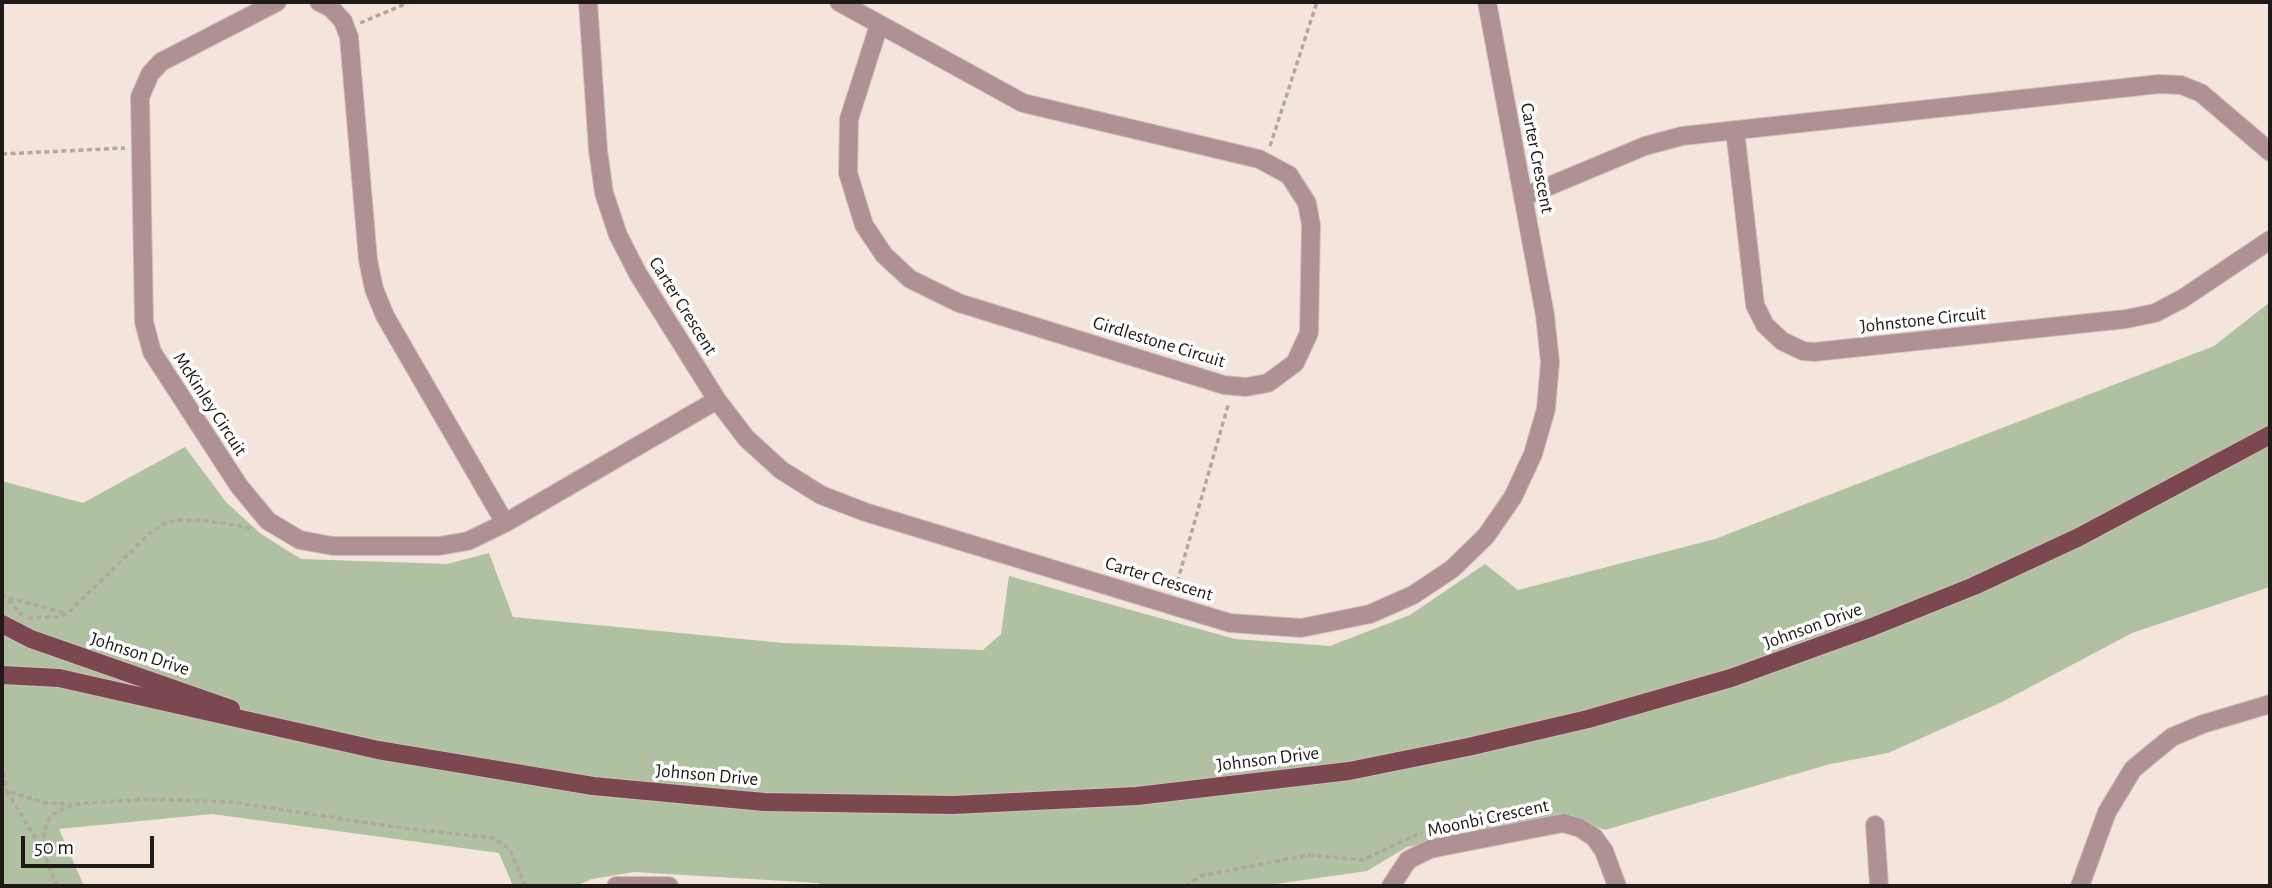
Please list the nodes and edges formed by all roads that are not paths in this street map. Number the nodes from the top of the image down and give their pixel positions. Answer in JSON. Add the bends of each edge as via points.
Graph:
{"nodes":[{"id":1,"x":276,"y":2,"type":"edge"},
{"id":2,"x":319,"y":2,"type":"edge"},
{"id":3,"x":588,"y":2,"type":"edge"},
{"id":4,"x":839,"y":2,"type":"edge"},
{"id":5,"x":1487,"y":2,"type":"edge"},
{"id":6,"x":880,"y":24,"type":"junction"},
{"id":7,"x":1735,"y":130,"type":"junction"},
{"id":8,"x":2270,"y":152,"type":"edge"},
{"id":9,"x":1523,"y":197,"type":"junction"},
{"id":10,"x":2270,"y":240,"type":"edge"},
{"id":11,"x":718,"y":400,"type":"junction"},
{"id":12,"x":2270,"y":422,"type":"edge"},
{"id":13,"x":2270,"y":435,"type":"edge"},
{"id":14,"x":2223,"y":458,"type":"junction"},
{"id":15,"x":505,"y":523,"type":"junction"},
{"id":16,"x":2,"y":624,"type":"edge"},
{"id":17,"x":2,"y":675,"type":"edge"},
{"id":18,"x":2270,"y":704,"type":"edge"},
{"id":19,"x":266,"y":723,"type":"junction"},
{"id":20,"x":1875,"y":825,"type":"dead end"},
{"id":21,"x":616,"y":886,"type":"edge"},
{"id":22,"x":669,"y":886,"type":"edge"},
{"id":23,"x":1391,"y":886,"type":"edge"},
{"id":24,"x":1617,"y":886,"type":"edge"},
{"id":25,"x":1879,"y":886,"type":"edge"},
{"id":26,"x":2080,"y":886,"type":"edge"}],
"edges":[{"from":1,"to":15,"type":"street","name":"McKinley Circuit","via":[[161,62],[140,97],[144,321],[158,366],[239,486],[268,521],[300,540],[332,546],[439,546],[468,541]]},
{"from":2,"to":15,"type":"street","via":[[343,21],[351,46],[374,289],[385,316]]},
{"from":3,"to":11,"type":"street","name":"Carter Crescent","via":[[598,150],[610,214],[638,274]]},
{"from":4,"to":6,"type":"street","name":"Girdlestone Circuit"},
{"from":5,"to":9,"type":"street","name":"Carter Crescent"},
{"from":6,"to":6,"type":"street","name":"Girdlestone Circuit","via":[[849,119],[846,155],[856,208],[884,255],[926,289],[959,303],[1234,386],[1268,383],[1287,371],[1309,333],[1311,225],[1307,203],[1289,175],[1265,161],[1023,103]]},
{"from":7,"to":8,"type":"street","via":[[2159,84],[2181,85],[2201,93]]},
{"from":7,"to":9,"type":"street","via":[[1645,146]]},
{"from":7,"to":10,"type":"street","name":"Johnstone Circuit","via":[[1755,305],[1765,325],[1802,351],[2155,313]]},
{"from":9,"to":11,"type":"street","name":"Carter Crescent","via":[[1550,362],[1546,409],[1533,454],[1513,497],[1486,536],[1452,569],[1413,595],[1347,621],[1301,628],[1253,627],[865,512],[821,495],[781,470],[746,438]]},
{"from":11,"to":15,"type":"street","name":"McKinley Circuit"},
{"from":12,"to":14,"type":"main road","name":"Johnson Drive"},
{"from":13,"to":14,"type":"main road","name":"Johnson Drive"},
{"from":14,"to":19,"type":"main road","name":"Johnson Drive","via":[[2079,537],[1847,637],[1731,678],[1588,719],[1349,771],[1124,797],[953,805],[764,802],[580,783],[378,750]]},
{"from":16,"to":19,"type":"main road","name":"Johnson Drive","via":[[31,639]]},
{"from":17,"to":19,"type":"main road","name":"Johnson Drive","via":[[59,678]]},
{"from":18,"to":26,"type":"street","via":[[2172,737],[2133,769],[2107,812]]},
{"from":20,"to":25,"type":"street"},
{"from":21,"to":22,"type":"street"},
{"from":23,"to":24,"type":"street","name":"Moonbi Crescent","via":[[1408,860],[1430,849],[1563,823],[1594,837]]}]}
